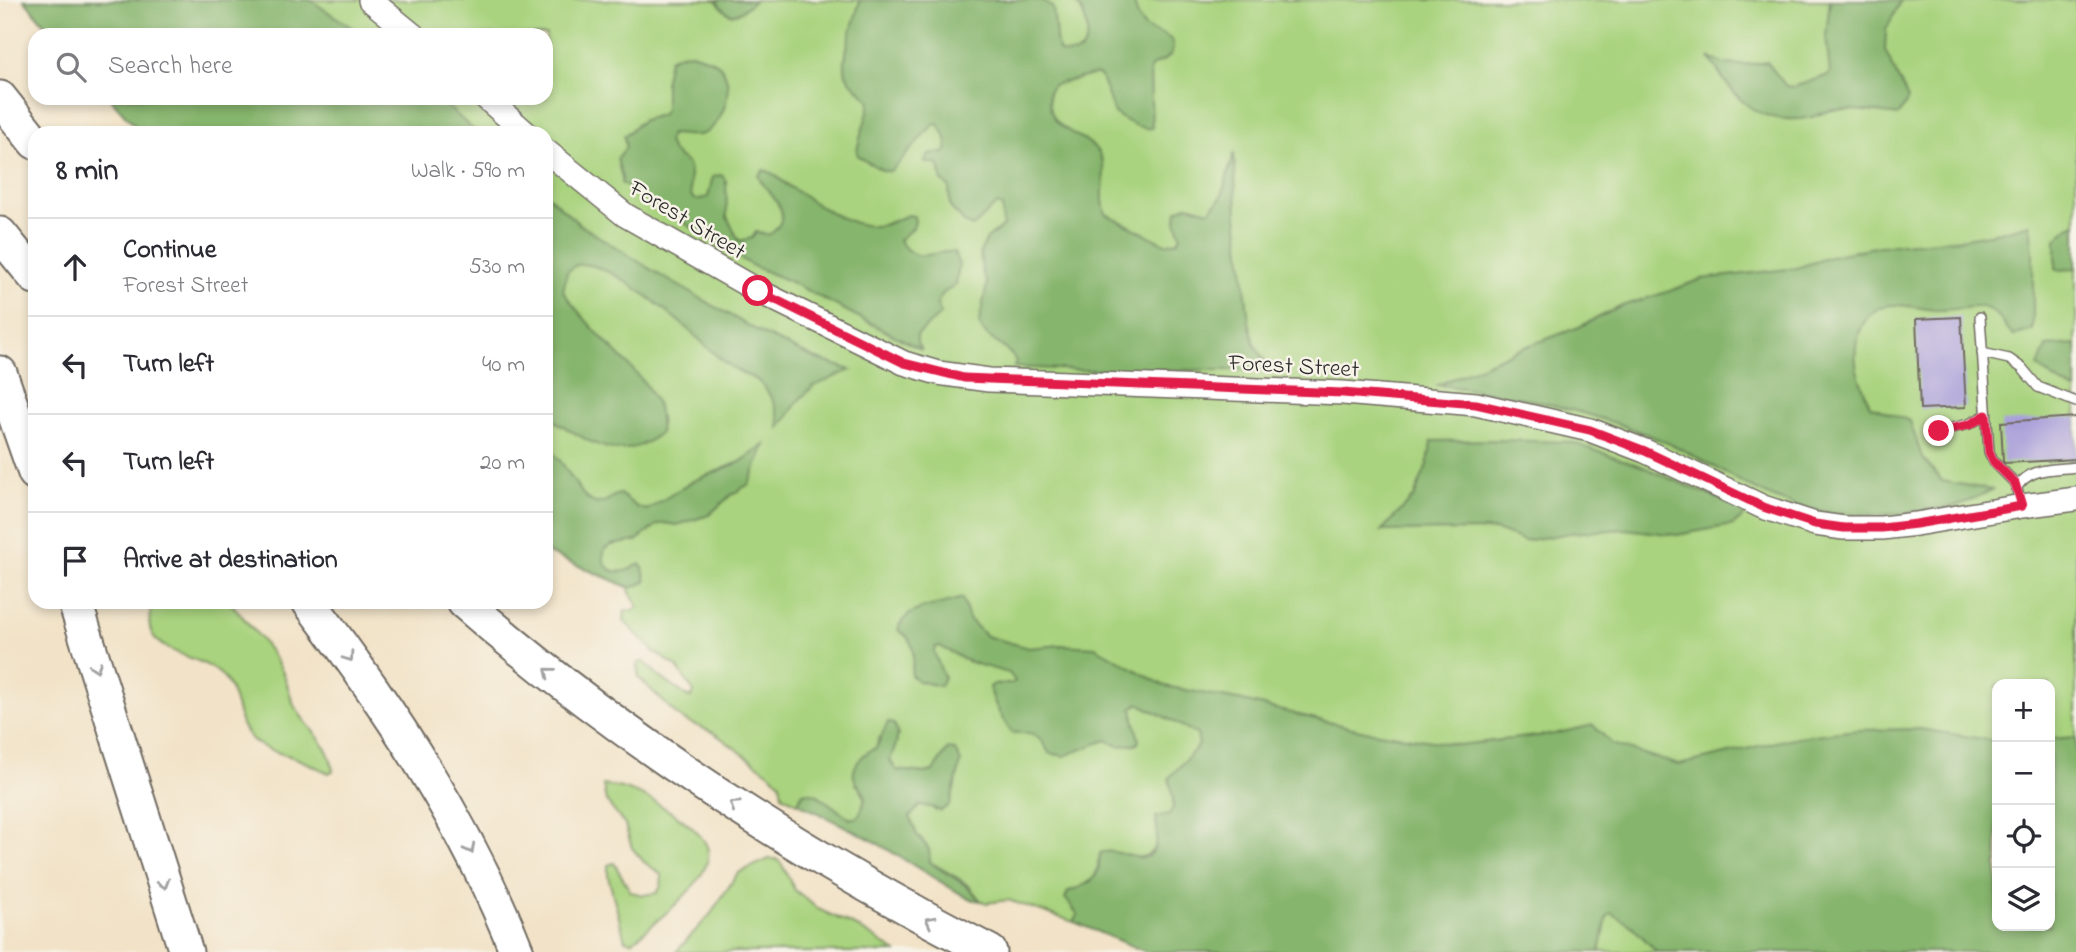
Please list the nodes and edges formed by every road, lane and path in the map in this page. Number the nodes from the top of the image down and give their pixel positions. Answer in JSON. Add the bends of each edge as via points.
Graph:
{"nodes":[{"id":1,"x":370,"y":0,"type":"edge"},
{"id":2,"x":404,"y":28,"type":"edge"},
{"id":3,"x":0,"y":98,"type":"edge"},
{"id":4,"x":494,"y":105,"type":"edge"},
{"id":5,"x":518,"y":126,"type":"edge"},
{"id":6,"x":28,"y":133,"type":"edge"},
{"id":7,"x":553,"y":156,"type":"edge"},
{"id":8,"x":0,"y":234,"type":"edge"},
{"id":9,"x":28,"y":269,"type":"edge"},
{"id":10,"x":1980,"y":317,"type":"dead end"},
{"id":11,"x":1982,"y":353,"type":"junction"},
{"id":12,"x":0,"y":373,"type":"edge"},
{"id":13,"x":2076,"y":402,"type":"edge"},
{"id":14,"x":1986,"y":415,"type":"junction"},
{"id":15,"x":1939,"y":431,"type":"dead end"},
{"id":16,"x":28,"y":454,"type":"edge"},
{"id":17,"x":2076,"y":467,"type":"edge"},
{"id":18,"x":2019,"y":496,"type":"junction"},
{"id":19,"x":2076,"y":499,"type":"edge"},
{"id":20,"x":77,"y":609,"type":"edge"},
{"id":21,"x":314,"y":609,"type":"edge"},
{"id":22,"x":473,"y":609,"type":"edge"},
{"id":23,"x":186,"y":952,"type":"edge"},
{"id":24,"x":517,"y":952,"type":"edge"},
{"id":25,"x":990,"y":952,"type":"edge"}],
"edges":[{"from":1,"to":2,"type":"street"},
{"from":3,"to":6,"type":"highway"},
{"from":4,"to":5,"type":"street"},
{"from":7,"to":18,"type":"street","name":"Forest Street","via":[[625,215],[668,242],[904,363],[938,373],[989,380],[1343,393],[1476,404],[1590,430],[1763,507],[1844,528],[1916,524]]},
{"from":8,"to":9,"type":"highway"},
{"from":10,"to":11,"type":"lane"},
{"from":11,"to":13,"type":"lane","via":[[2009,359],[2038,387]]},
{"from":11,"to":14,"type":"lane"},
{"from":12,"to":16,"type":"highway"},
{"from":14,"to":15,"type":"lane","via":[[1969,425]]},
{"from":14,"to":18,"type":"lane","via":[[1989,452]]},
{"from":17,"to":18,"type":"lane","via":[[2022,478]]},
{"from":18,"to":19,"type":"street","name":"Forest Street"},
{"from":20,"to":23,"type":"highway","one_way":true},
{"from":21,"to":24,"type":"highway","one_way":true,"via":[[433,782],[477,861]]},
{"from":25,"to":22,"type":"highway","one_way":true,"via":[[848,876],[725,800],[612,721]]}]}
